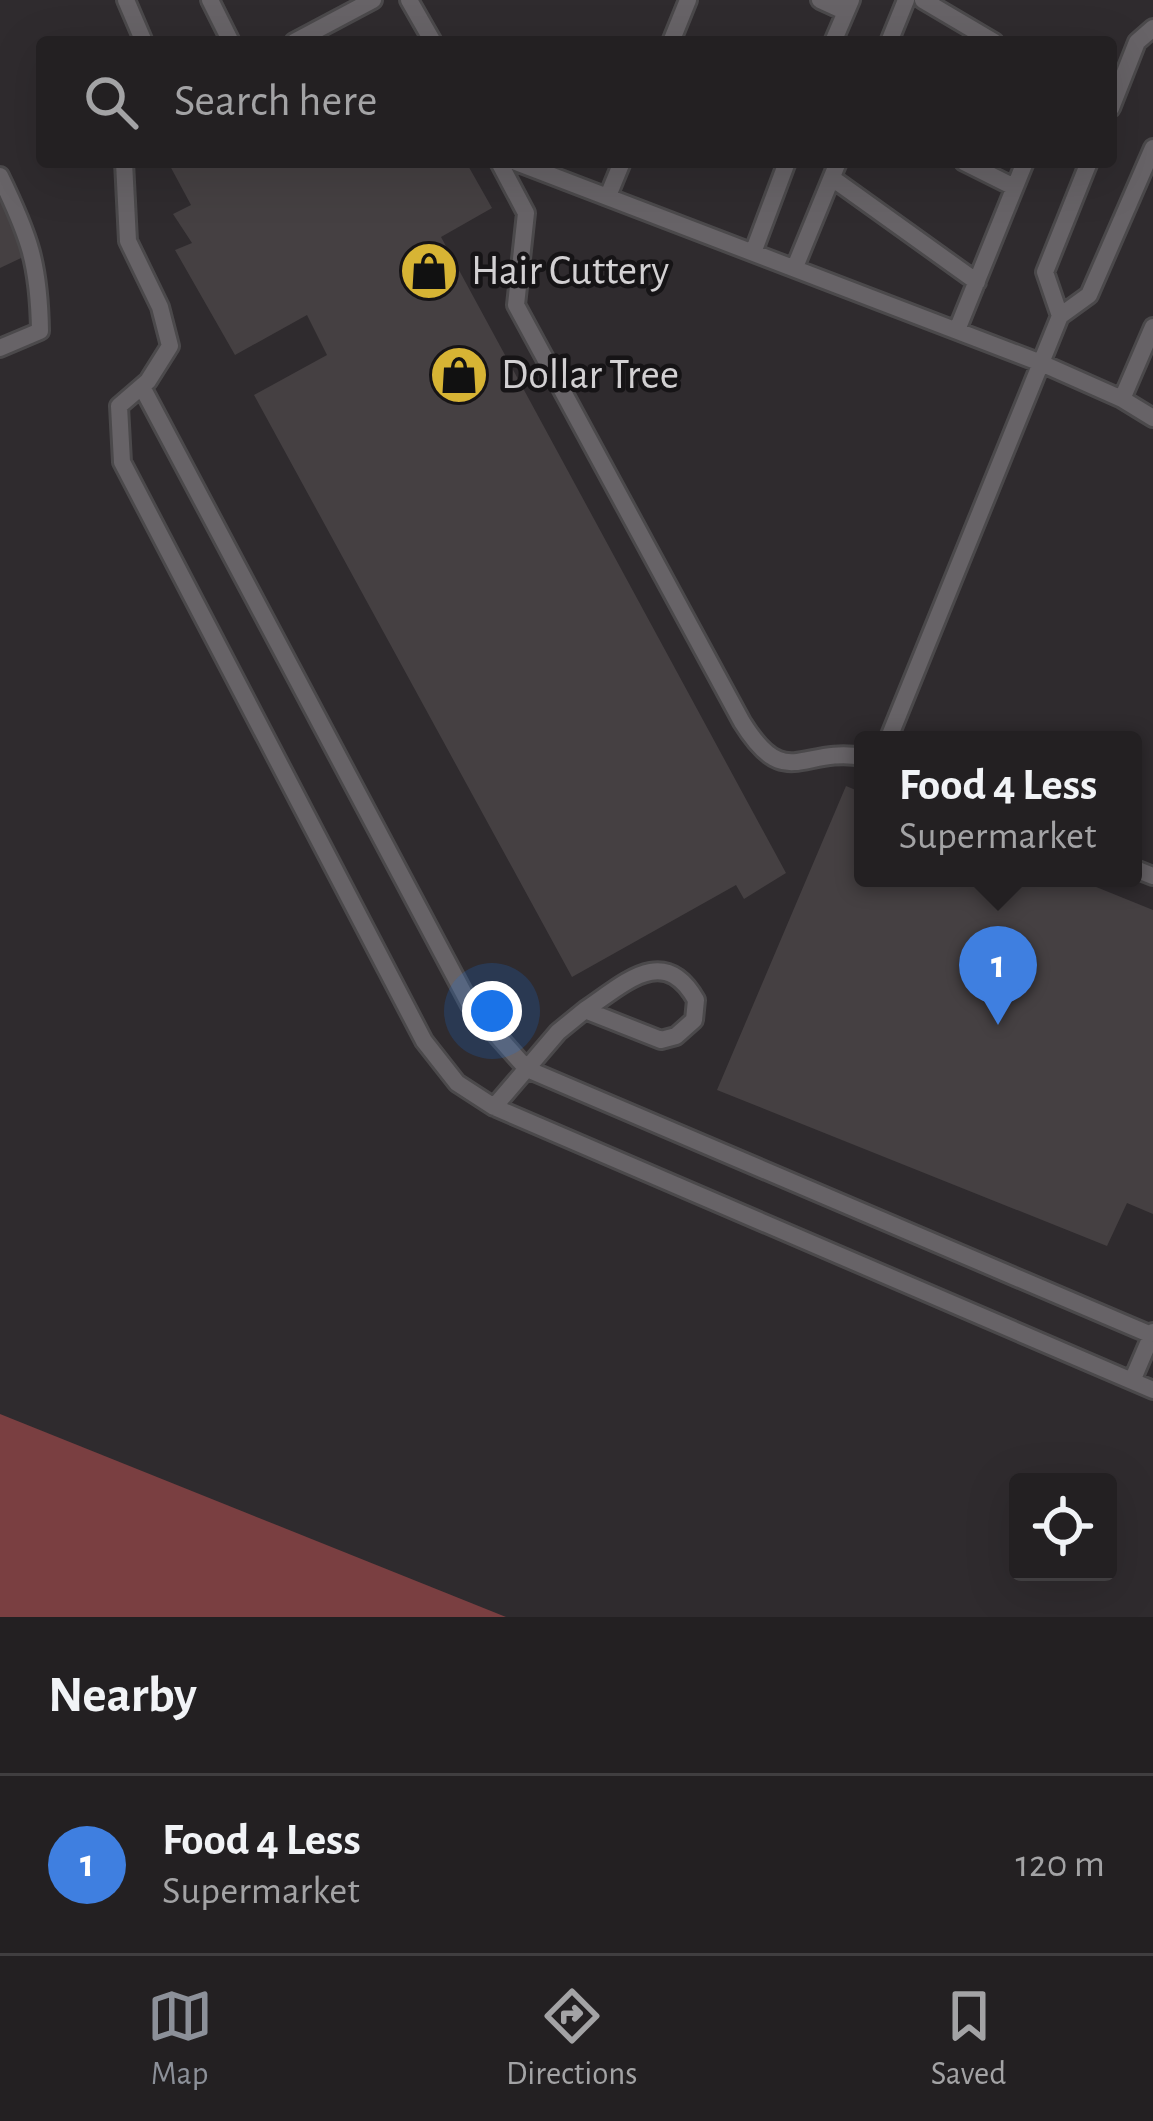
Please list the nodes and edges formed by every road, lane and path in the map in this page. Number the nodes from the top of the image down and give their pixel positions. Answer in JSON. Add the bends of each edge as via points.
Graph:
{"nodes":[{"id":1,"x":126,"y":0,"type":"edge"},
{"id":2,"x":210,"y":0,"type":"edge"},
{"id":3,"x":373,"y":0,"type":"edge"},
{"id":4,"x":410,"y":0,"type":"edge"},
{"id":5,"x":688,"y":0,"type":"edge"},
{"id":6,"x":820,"y":0,"type":"edge"},
{"id":7,"x":906,"y":0,"type":"edge"},
{"id":8,"x":923,"y":0,"type":"edge"},
{"id":9,"x":847,"y":4,"type":"edge"},
{"id":10,"x":1153,"y":28,"type":"edge"},
{"id":11,"x":141,"y":36,"type":"edge"},
{"id":12,"x":228,"y":36,"type":"edge"},
{"id":13,"x":305,"y":36,"type":"edge"},
{"id":14,"x":430,"y":36,"type":"edge"},
{"id":15,"x":673,"y":36,"type":"edge"},
{"id":16,"x":835,"y":36,"type":"edge"},
{"id":17,"x":891,"y":36,"type":"edge"},
{"id":18,"x":984,"y":36,"type":"edge"},
{"id":19,"x":1117,"y":93,"type":"edge"},
{"id":20,"x":1153,"y":148,"type":"edge"},
{"id":21,"x":124,"y":168,"type":"edge"},
{"id":22,"x":502,"y":168,"type":"edge"},
{"id":23,"x":532,"y":168,"type":"edge"},
{"id":24,"x":620,"y":168,"type":"edge"},
{"id":25,"x":785,"y":168,"type":"edge"},
{"id":26,"x":976,"y":168,"type":"edge"},
{"id":27,"x":1022,"y":168,"type":"edge"},
{"id":28,"x":1087,"y":168,"type":"edge"},
{"id":29,"x":835,"y":170,"type":"edge"},
{"id":30,"x":0,"y":176,"type":"edge"},
{"id":31,"x":1015,"y":188,"type":"junction"},
{"id":32,"x":608,"y":196,"type":"junction"},
{"id":33,"x":754,"y":250,"type":"junction"},
{"id":34,"x":795,"y":267,"type":"junction"},
{"id":35,"x":977,"y":282,"type":"junction"},
{"id":36,"x":1060,"y":316,"type":"junction"},
{"id":37,"x":1153,"y":327,"type":"edge"},
{"id":38,"x":957,"y":330,"type":"junction"},
{"id":39,"x":0,"y":348,"type":"edge"},
{"id":40,"x":1041,"y":363,"type":"junction"},
{"id":41,"x":142,"y":387,"type":"junction"},
{"id":42,"x":1122,"y":399,"type":"junction"},
{"id":43,"x":1153,"y":418,"type":"edge"},
{"id":44,"x":892,"y":731,"type":"edge"},
{"id":45,"x":854,"y":755,"type":"edge"},
{"id":46,"x":585,"y":1010,"type":"junction"},
{"id":47,"x":526,"y":1069,"type":"junction"},
{"id":48,"x":494,"y":1107,"type":"junction"},
{"id":49,"x":1151,"y":1333,"type":"edge"},
{"id":50,"x":1132,"y":1381,"type":"junction"},
{"id":51,"x":1153,"y":1390,"type":"edge"}],
"edges":[{"from":1,"to":11,"type":"lane"},
{"from":2,"to":12,"type":"lane"},
{"from":3,"to":13,"type":"lane"},
{"from":4,"to":14,"type":"lane"},
{"from":5,"to":15,"type":"lane"},
{"from":6,"to":9,"type":"lane"},
{"from":7,"to":17,"type":"lane"},
{"from":8,"to":18,"type":"lane"},
{"from":9,"to":16,"type":"lane"},
{"from":10,"to":19,"type":"lane","via":[[1137,42]]},
{"from":20,"to":36,"type":"lane","via":[[1089,295]]},
{"from":21,"to":41,"type":"lane","via":[[128,241],[170,346]]},
{"from":22,"to":45,"type":"lane","via":[[526,213],[516,304],[742,722],[760,751],[779,763]]},
{"from":23,"to":32,"type":"lane"},
{"from":24,"to":32,"type":"lane"},
{"from":25,"to":33,"type":"lane"},
{"from":26,"to":31,"type":"lane"},
{"from":27,"to":31,"type":"lane"},
{"from":28,"to":36,"type":"lane","via":[[1045,272]]},
{"from":29,"to":34,"type":"lane"},
{"from":29,"to":35,"type":"lane"},
{"from":30,"to":39,"type":"lane","via":[[30,238],[40,331]]},
{"from":31,"to":35,"type":"lane"},
{"from":32,"to":33,"type":"lane"},
{"from":33,"to":34,"type":"lane"},
{"from":34,"to":38,"type":"lane"},
{"from":35,"to":38,"type":"lane"},
{"from":36,"to":40,"type":"lane"},
{"from":37,"to":42,"type":"lane"},
{"from":38,"to":40,"type":"lane"},
{"from":40,"to":42,"type":"lane"},
{"from":40,"to":44,"type":"lane"},
{"from":41,"to":47,"type":"lane","via":[[470,1006]]},
{"from":41,"to":48,"type":"lane","via":[[119,406],[122,462],[424,1041],[457,1083]]},
{"from":42,"to":43,"type":"lane"},
{"from":46,"to":46,"type":"lane","via":[[661,1040],[694,1020],[696,1000],[674,973],[658,970]]},
{"from":46,"to":47,"type":"lane"},
{"from":47,"to":48,"type":"lane"},
{"from":47,"to":49,"type":"lane"},
{"from":48,"to":50,"type":"lane"},
{"from":49,"to":50,"type":"lane"},
{"from":50,"to":51,"type":"lane"}]}
